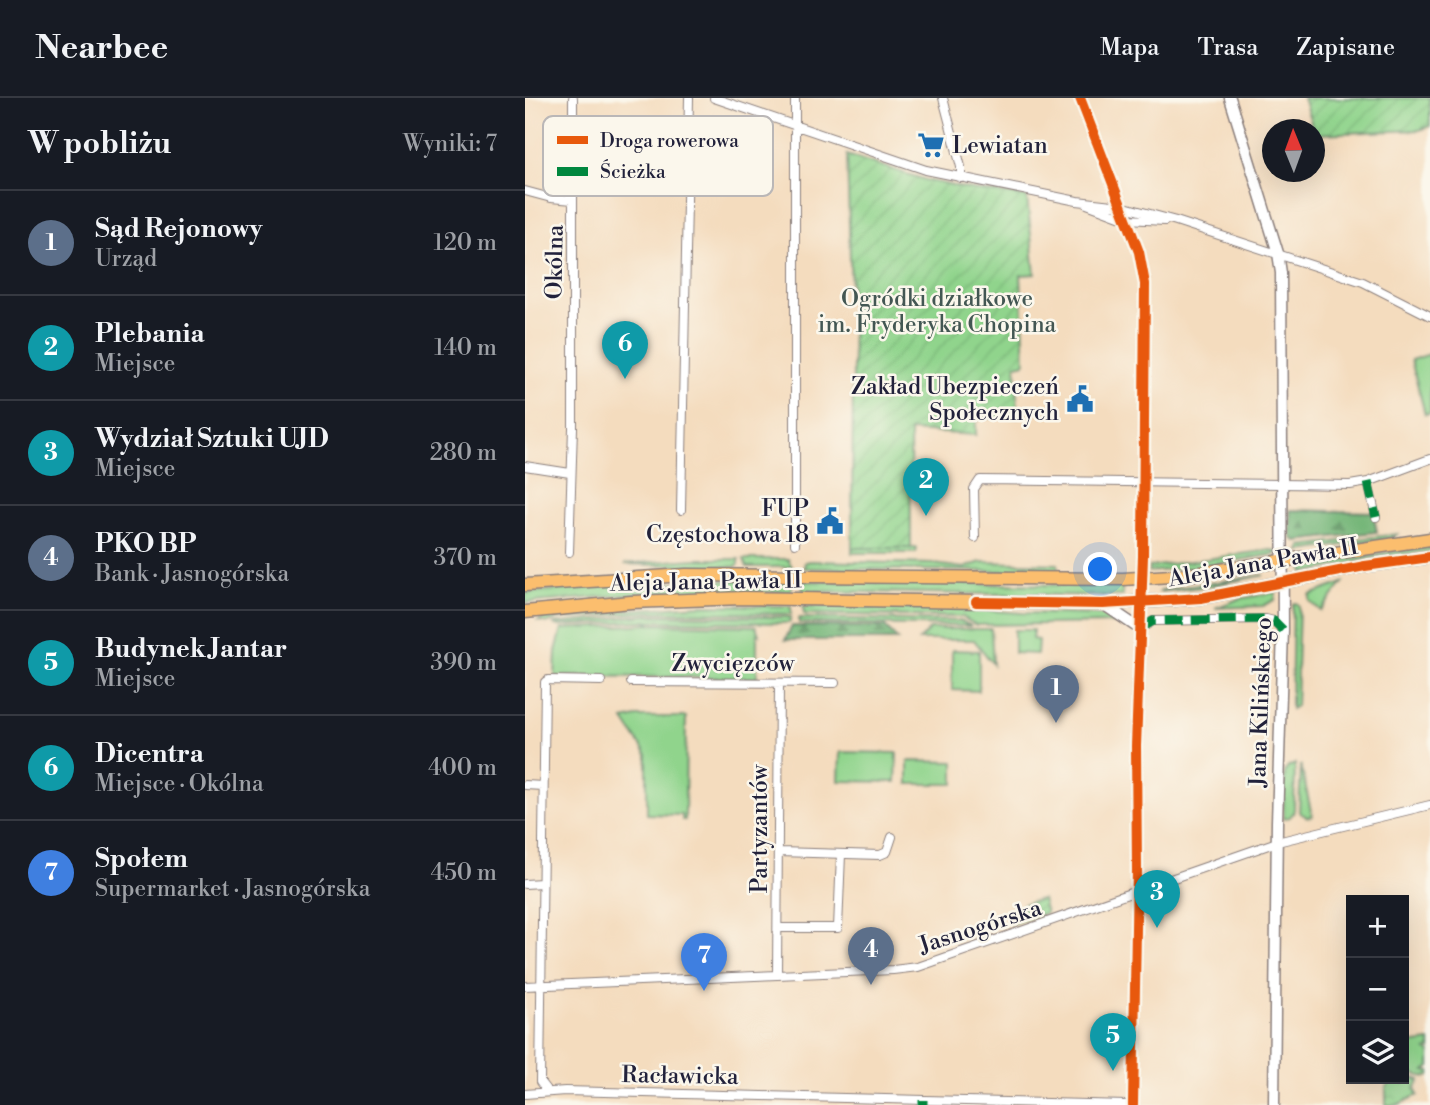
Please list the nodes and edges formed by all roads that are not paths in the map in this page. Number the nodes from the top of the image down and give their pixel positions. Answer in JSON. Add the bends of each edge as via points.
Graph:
{"nodes":[{"id":1,"x":573,"y":98,"type":"edge"},
{"id":2,"x":689,"y":98,"type":"edge"},
{"id":3,"x":714,"y":98,"type":"edge"},
{"id":4,"x":795,"y":98,"type":"edge"},
{"id":5,"x":943,"y":98,"type":"edge"},
{"id":6,"x":1080,"y":98,"type":"edge"},
{"id":7,"x":1230,"y":98,"type":"edge"},
{"id":8,"x":573,"y":116,"type":"edge"},
{"id":9,"x":689,"y":116,"type":"edge"},
{"id":10,"x":764,"y":116,"type":"edge"},
{"id":11,"x":773,"y":119,"type":"edge"},
{"id":12,"x":795,"y":127,"type":"junction"},
{"id":13,"x":961,"y":178,"type":"junction"},
{"id":14,"x":525,"y":191,"type":"edge"},
{"id":15,"x":543,"y":196,"type":"edge"},
{"id":16,"x":544,"y":196,"type":"edge"},
{"id":17,"x":573,"y":196,"type":"edge"},
{"id":18,"x":687,"y":196,"type":"edge"},
{"id":19,"x":573,"y":200,"type":"junction"},
{"id":20,"x":1077,"y":201,"type":"junction"},
{"id":21,"x":1121,"y":206,"type":"junction"},
{"id":22,"x":1127,"y":219,"type":"junction"},
{"id":23,"x":1175,"y":221,"type":"junction"},
{"id":24,"x":1278,"y":253,"type":"junction"},
{"id":25,"x":1430,"y":316,"type":"edge"},
{"id":26,"x":1430,"y":459,"type":"edge"},
{"id":27,"x":525,"y":466,"type":"edge"},
{"id":28,"x":570,"y":473,"type":"junction"},
{"id":29,"x":1143,"y":482,"type":"junction"},
{"id":30,"x":1368,"y":482,"type":"junction"},
{"id":31,"x":1281,"y":484,"type":"junction"},
{"id":32,"x":681,"y":510,"type":"dead end"},
{"id":33,"x":1376,"y":517,"type":"dead end"},
{"id":34,"x":975,"y":538,"type":"dead end"},
{"id":35,"x":1430,"y":539,"type":"edge"},
{"id":36,"x":795,"y":544,"type":"dead end"},
{"id":37,"x":569,"y":552,"type":"dead end"},
{"id":38,"x":1430,"y":557,"type":"edge"},
{"id":39,"x":1282,"y":561,"type":"junction"},
{"id":40,"x":1142,"y":578,"type":"junction"},
{"id":41,"x":1283,"y":583,"type":"junction"},
{"id":42,"x":525,"y":585,"type":"edge"},
{"id":43,"x":1141,"y":602,"type":"junction"},
{"id":44,"x":1103,"y":604,"type":"junction"},
{"id":45,"x":525,"y":612,"type":"edge"},
{"id":46,"x":1140,"y":629,"type":"junction"},
{"id":47,"x":1283,"y":630,"type":"junction"},
{"id":48,"x":601,"y":681,"type":"dead end"},
{"id":49,"x":631,"y":682,"type":"dead end"},
{"id":50,"x":779,"y":683,"type":"junction"},
{"id":51,"x":835,"y":683,"type":"dead end"},
{"id":52,"x":525,"y":785,"type":"edge"},
{"id":53,"x":543,"y":786,"type":"junction"},
{"id":54,"x":1430,"y":805,"type":"edge"},
{"id":55,"x":892,"y":837,"type":"dead end"},
{"id":56,"x":1277,"y":842,"type":"junction"},
{"id":57,"x":779,"y":852,"type":"junction"},
{"id":58,"x":841,"y":854,"type":"junction"},
{"id":59,"x":542,"y":883,"type":"junction"},
{"id":60,"x":525,"y":884,"type":"edge"},
{"id":61,"x":1137,"y":892,"type":"junction"},
{"id":62,"x":778,"y":928,"type":"junction"},
{"id":63,"x":777,"y":975,"type":"junction"},
{"id":64,"x":542,"y":985,"type":"junction"},
{"id":65,"x":525,"y":986,"type":"edge"},
{"id":66,"x":547,"y":1091,"type":"junction"},
{"id":67,"x":525,"y":1094,"type":"edge"},
{"id":68,"x":923,"y":1102,"type":"edge"},
{"id":69,"x":1127,"y":1105,"type":"edge"},
{"id":70,"x":1133,"y":1105,"type":"edge"},
{"id":71,"x":1274,"y":1105,"type":"edge"}],
"edges":[{"from":1,"to":8,"type":"street","name":"Okólna"},
{"from":2,"to":9,"type":"street"},
{"from":3,"to":10,"type":"street"},
{"from":4,"to":12,"type":"street"},
{"from":5,"to":13,"type":"street"},
{"from":6,"to":21,"type":"street"},
{"from":7,"to":24,"type":"street","name":"Jana Kilińskiego"},
{"from":11,"to":12,"type":"street"},
{"from":12,"to":13,"type":"street"},
{"from":12,"to":36,"type":"street"},
{"from":13,"to":20,"type":"street"},
{"from":14,"to":15,"type":"street"},
{"from":16,"to":19,"type":"street"},
{"from":17,"to":19,"type":"street","name":"Okólna"},
{"from":18,"to":32,"type":"street"},
{"from":19,"to":28,"type":"street","name":"Okólna"},
{"from":20,"to":21,"type":"street"},
{"from":20,"to":22,"type":"street"},
{"from":21,"to":22,"type":"street"},
{"from":21,"to":23,"type":"street"},
{"from":22,"to":23,"type":"street"},
{"from":22,"to":29,"type":"street","via":[[1145,284]]},
{"from":23,"to":24,"type":"street"},
{"from":24,"to":25,"type":"street","via":[[1363,282]]},
{"from":24,"to":31,"type":"street","name":"Jana Kilińskiego"},
{"from":26,"to":30,"type":"street"},
{"from":27,"to":28,"type":"street"},
{"from":28,"to":37,"type":"street","name":"Okólna"},
{"from":29,"to":31,"type":"street"},
{"from":29,"to":34,"type":"street","via":[[980,480],[974,489]]},
{"from":29,"to":40,"type":"street"},
{"from":30,"to":31,"type":"street"},
{"from":30,"to":33,"type":"street"},
{"from":31,"to":39,"type":"street","name":"Jana Kilińskiego"},
{"from":35,"to":39,"type":"main road","name":"Aleja Jana Pawła II"},
{"from":38,"to":41,"type":"main road","name":"Aleja Jana Pawła II"},
{"from":39,"to":40,"type":"main road","name":"Aleja Jana Pawła II"},
{"from":39,"to":41,"type":"street","name":"Jana Kilińskiego"},
{"from":40,"to":42,"type":"main road","name":"Aleja Jana Pawła II","via":[[686,575]]},
{"from":40,"to":43,"type":"street"},
{"from":41,"to":43,"type":"main road","name":"Aleja Jana Pawła II","via":[[1201,598]]},
{"from":41,"to":47,"type":"street","name":"Jana Kilińskiego"},
{"from":43,"to":44,"type":"main road","name":"Aleja Jana Pawła II"},
{"from":43,"to":46,"type":"street"},
{"from":44,"to":45,"type":"main road","name":"Aleja Jana Pawła II","via":[[730,599]]},
{"from":44,"to":46,"type":"street"},
{"from":46,"to":47,"type":"street","via":[[1153,621],[1266,619]]},
{"from":46,"to":61,"type":"street"},
{"from":47,"to":56,"type":"street","name":"Jana Kilińskiego"},
{"from":48,"to":53,"type":"street","via":[[544,682]]},
{"from":49,"to":50,"type":"street","name":"Zwycięzców"},
{"from":50,"to":51,"type":"street","name":"Zwycięzców"},
{"from":50,"to":57,"type":"street","name":"Partyzantów"},
{"from":52,"to":53,"type":"street"},
{"from":53,"to":59,"type":"street"},
{"from":54,"to":56,"type":"street","name":"Jasnogórska"},
{"from":55,"to":58,"type":"street","via":[[884,853]]},
{"from":56,"to":61,"type":"street","name":"Jasnogórska"},
{"from":56,"to":71,"type":"street","name":"Jana Kilińskiego"},
{"from":57,"to":58,"type":"street"},
{"from":57,"to":62,"type":"street","name":"Partyzantów"},
{"from":58,"to":62,"type":"street","via":[[838,928]]},
{"from":59,"to":60,"type":"street"},
{"from":59,"to":64,"type":"street"},
{"from":61,"to":63,"type":"street","name":"Jasnogórska","via":[[918,967]]},
{"from":61,"to":70,"type":"street"},
{"from":62,"to":63,"type":"street","name":"Partyzantów"},
{"from":63,"to":64,"type":"street","name":"Jasnogórska"},
{"from":64,"to":65,"type":"street","name":"Jasnogórska"},
{"from":64,"to":66,"type":"street","via":[[540,1083]]},
{"from":66,"to":67,"type":"street","name":"Racławicka"},
{"from":66,"to":68,"type":"street","name":"Racławicka"},
{"from":68,"to":69,"type":"street","name":"Racławicka"}]}
